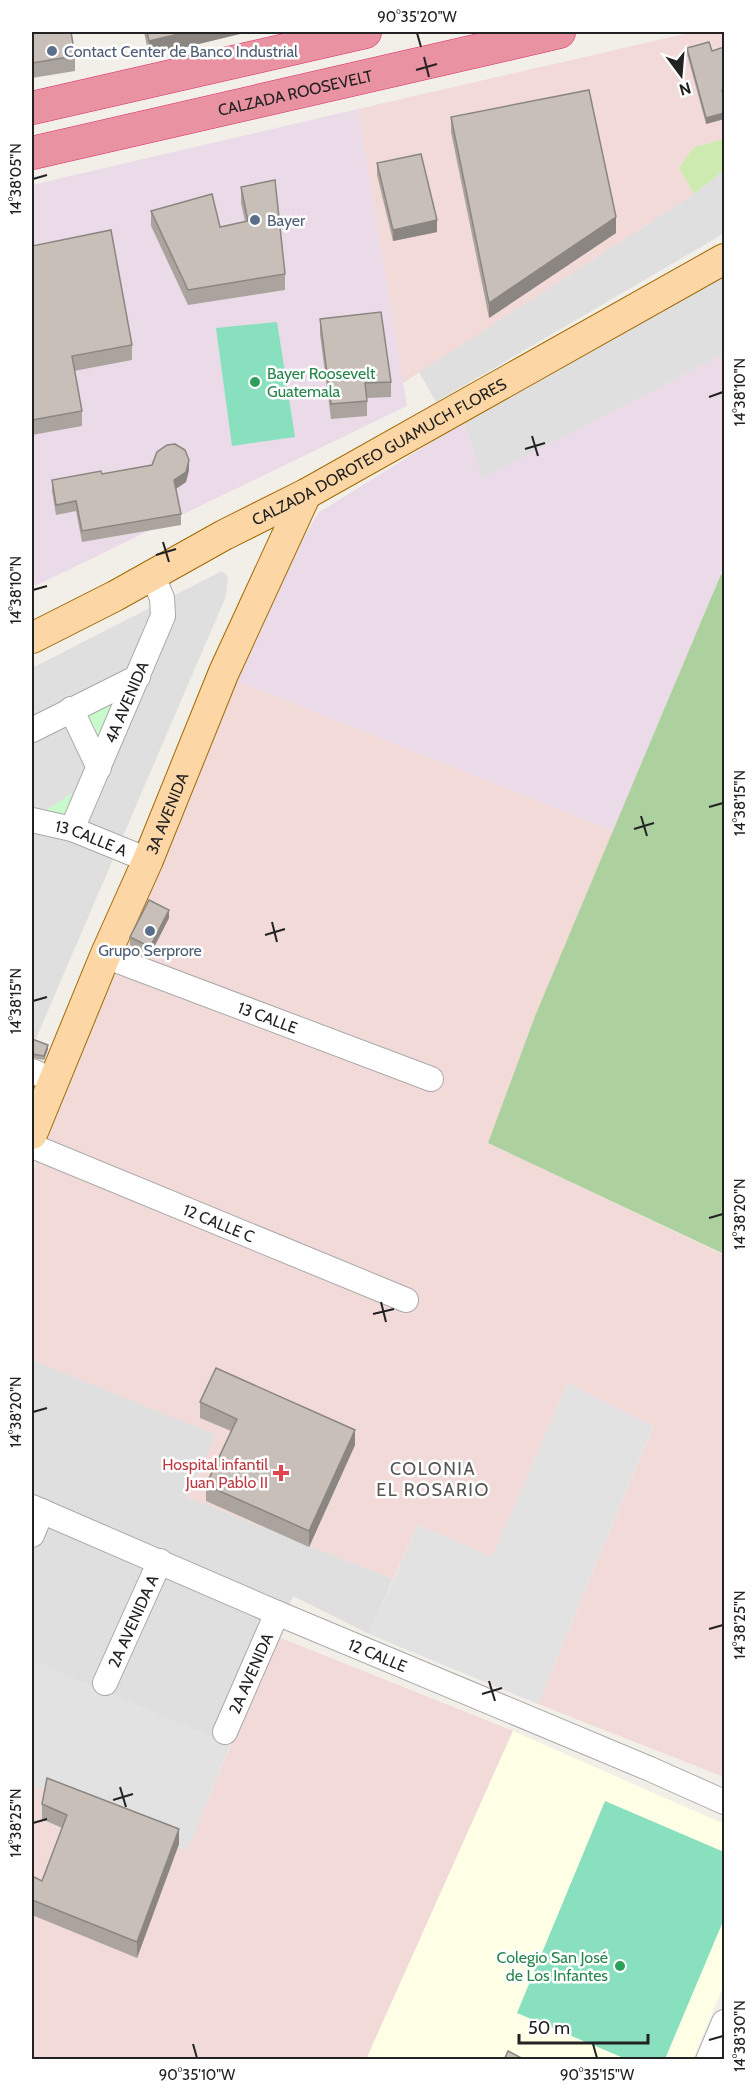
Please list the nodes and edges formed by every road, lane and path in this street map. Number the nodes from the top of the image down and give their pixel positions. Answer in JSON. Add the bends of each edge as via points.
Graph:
{"nodes":[{"id":1,"x":365,"y":32,"type":"edge"},
{"id":2,"x":560,"y":32,"type":"edge"},
{"id":3,"x":302,"y":46,"type":"junction"},
{"id":4,"x":307,"y":88,"type":"junction"},
{"id":5,"x":32,"y":108,"type":"edge"},
{"id":6,"x":32,"y":153,"type":"edge"},
{"id":7,"x":724,"y":259,"type":"edge"},
{"id":8,"x":306,"y":494,"type":"junction"},
{"id":9,"x":224,"y":535,"type":"junction"},
{"id":10,"x":152,"y":574,"type":"junction"},
{"id":11,"x":261,"y":591,"type":"junction"},
{"id":12,"x":32,"y":638,"type":"edge"},
{"id":13,"x":138,"y":677,"type":"junction"},
{"id":14,"x":71,"y":709,"type":"junction"},
{"id":15,"x":32,"y":730,"type":"edge"},
{"id":16,"x":99,"y":768,"type":"junction"},
{"id":17,"x":32,"y":820,"type":"edge"},
{"id":18,"x":72,"y":829,"type":"junction"},
{"id":19,"x":148,"y":860,"type":"junction"},
{"id":20,"x":105,"y":956,"type":"junction"},
{"id":21,"x":42,"y":1076,"type":"edge"},
{"id":22,"x":431,"y":1079,"type":"dead end"},
{"id":23,"x":32,"y":1134,"type":"edge"},
{"id":24,"x":32,"y":1146,"type":"edge"},
{"id":25,"x":406,"y":1300,"type":"dead end"},
{"id":26,"x":37,"y":1509,"type":"edge"},
{"id":27,"x":32,"y":1535,"type":"edge"},
{"id":28,"x":160,"y":1561,"type":"junction"},
{"id":29,"x":277,"y":1613,"type":"junction"},
{"id":30,"x":105,"y":1683,"type":"dead end"},
{"id":31,"x":225,"y":1732,"type":"dead end"},
{"id":32,"x":724,"y":1802,"type":"edge"},
{"id":33,"x":724,"y":2022,"type":"edge"},
{"id":34,"x":708,"y":2060,"type":"edge"}],
"edges":[{"from":1,"to":3,"type":"highway"},
{"from":2,"to":4,"type":"highway","name":"CALZADA ROOSEVELT"},
{"from":3,"to":4,"type":"highway","via":[[264,71],[255,88],[265,94]]},
{"from":3,"to":5,"type":"highway"},
{"from":4,"to":6,"type":"highway","name":"CALZADA ROOSEVELT"},
{"from":7,"to":8,"type":"main road","name":"CALZADA DOROTEO GUAMUCH FLORES"},
{"from":8,"to":9,"type":"main road","name":"CALZADA DOROTEO GUAMUCH FLORES"},
{"from":8,"to":11,"type":"main road","name":"3A AVENIDA"},
{"from":9,"to":10,"type":"main road","name":"CALZADA DOROTEO GUAMUCH FLORES"},
{"from":9,"to":11,"type":"main road","via":[[242,536],[256,546],[263,566]]},
{"from":10,"to":12,"type":"main road","name":"CALZADA DOROTEO GUAMUCH FLORES"},
{"from":10,"to":13,"type":"street","name":"4A AVENIDA","via":[[162,598],[163,616]]},
{"from":11,"to":19,"type":"main road","name":"3A AVENIDA"},
{"from":13,"to":14,"type":"street"},
{"from":13,"to":16,"type":"street","name":"4A AVENIDA"},
{"from":14,"to":15,"type":"street"},
{"from":14,"to":16,"type":"street"},
{"from":16,"to":18,"type":"street","name":"4A AVENIDA"},
{"from":17,"to":18,"type":"street","name":"13 CALLE A"},
{"from":18,"to":19,"type":"street","name":"13 CALLE A"},
{"from":19,"to":20,"type":"main road","name":"3A AVENIDA"},
{"from":20,"to":21,"type":"main road","name":"3A AVENIDA"},
{"from":20,"to":22,"type":"street","name":"13 CALLE"},
{"from":21,"to":23,"type":"main road","name":"3A AVENIDA"},
{"from":24,"to":25,"type":"street","name":"12 CALLE C"},
{"from":26,"to":27,"type":"street"},
{"from":26,"to":28,"type":"street","name":"12 CALLE"},
{"from":28,"to":29,"type":"street","name":"12 CALLE"},
{"from":28,"to":30,"type":"street","name":"2A AVENIDA A"},
{"from":29,"to":31,"type":"street","name":"2A AVENIDA"},
{"from":29,"to":32,"type":"street","name":"12 CALLE"},
{"from":33,"to":34,"type":"street"}]}
